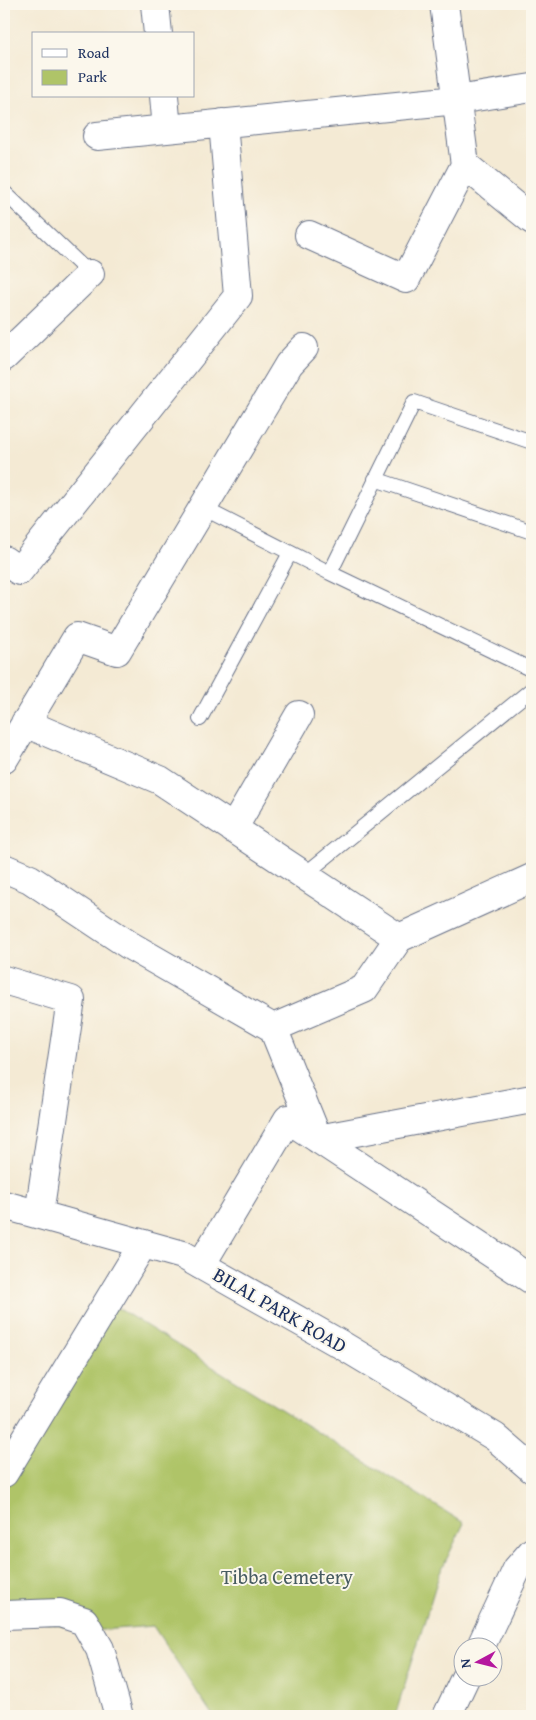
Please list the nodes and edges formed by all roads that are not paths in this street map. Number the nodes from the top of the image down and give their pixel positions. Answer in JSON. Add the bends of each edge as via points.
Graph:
{"nodes":[{"id":1,"x":155,"y":4,"type":"edge"},
{"id":2,"x":444,"y":4,"type":"edge"},
{"id":3,"x":158,"y":32,"type":"edge"},
{"id":4,"x":532,"y":88,"type":"edge"},
{"id":5,"x":164,"y":98,"type":"edge"},
{"id":6,"x":457,"y":100,"type":"junction"},
{"id":7,"x":223,"y":123,"type":"junction"},
{"id":8,"x":167,"y":129,"type":"junction"},
{"id":9,"x":97,"y":136,"type":"dead end"},
{"id":10,"x":465,"y":165,"type":"junction"},
{"id":11,"x":4,"y":192,"type":"edge"},
{"id":12,"x":532,"y":220,"type":"edge"},
{"id":13,"x":309,"y":235,"type":"dead end"},
{"id":14,"x":90,"y":274,"type":"joint"},
{"id":15,"x":304,"y":348,"type":"dead end"},
{"id":16,"x":4,"y":357,"type":"edge"},
{"id":17,"x":532,"y":442,"type":"edge"},
{"id":18,"x":376,"y":479,"type":"junction"},
{"id":19,"x":203,"y":508,"type":"junction"},
{"id":20,"x":532,"y":532,"type":"edge"},
{"id":21,"x":290,"y":553,"type":"junction"},
{"id":22,"x":4,"y":560,"type":"edge"},
{"id":23,"x":330,"y":573,"type":"junction"},
{"id":24,"x":532,"y":670,"type":"edge"},
{"id":25,"x":532,"y":689,"type":"edge"},
{"id":26,"x":300,"y":715,"type":"dead end"},
{"id":27,"x":200,"y":718,"type":"dead end"},
{"id":28,"x":25,"y":723,"type":"junction"},
{"id":29,"x":4,"y":758,"type":"edge"},
{"id":30,"x":233,"y":828,"type":"junction"},
{"id":31,"x":4,"y":868,"type":"edge"},
{"id":32,"x":304,"y":875,"type":"junction"},
{"id":33,"x":532,"y":878,"type":"edge"},
{"id":34,"x":399,"y":938,"type":"junction"},
{"id":35,"x":4,"y":980,"type":"edge"},
{"id":36,"x":273,"y":1028,"type":"junction"},
{"id":37,"x":532,"y":1104,"type":"edge"},
{"id":38,"x":318,"y":1139,"type":"junction"},
{"id":39,"x":4,"y":1205,"type":"edge"},
{"id":40,"x":39,"y":1214,"type":"junction"},
{"id":41,"x":143,"y":1244,"type":"junction"},
{"id":42,"x":201,"y":1265,"type":"junction"},
{"id":43,"x":532,"y":1280,"type":"edge"},
{"id":44,"x":6,"y":1466,"type":"edge"},
{"id":45,"x":532,"y":1469,"type":"edge"},
{"id":46,"x":532,"y":1552,"type":"edge"},
{"id":47,"x":4,"y":1615,"type":"edge"},
{"id":48,"x":485,"y":1638,"type":"edge"},
{"id":49,"x":461,"y":1688,"type":"edge"},
{"id":50,"x":120,"y":1716,"type":"edge"},
{"id":51,"x":447,"y":1716,"type":"edge"}],
"edges":[{"from":1,"to":3,"type":"street"},
{"from":2,"to":6,"type":"street"},
{"from":4,"to":6,"type":"street"},
{"from":5,"to":8,"type":"street"},
{"from":6,"to":7,"type":"street"},
{"from":6,"to":10,"type":"street"},
{"from":7,"to":8,"type":"street"},
{"from":7,"to":22,"type":"street","via":[[238,296],[19,571]]},
{"from":8,"to":9,"type":"street"},
{"from":10,"to":12,"type":"street"},
{"from":10,"to":13,"type":"street","via":[[406,280]]},
{"from":11,"to":14,"type":"lane"},
{"from":14,"to":16,"type":"street"},
{"from":15,"to":19,"type":"street","via":[[290,364]]},
{"from":17,"to":18,"type":"lane","via":[[414,402]]},
{"from":18,"to":20,"type":"lane"},
{"from":18,"to":23,"type":"lane"},
{"from":19,"to":21,"type":"lane"},
{"from":19,"to":28,"type":"street","via":[[116,651],[78,637]]},
{"from":21,"to":23,"type":"lane"},
{"from":21,"to":27,"type":"lane"},
{"from":23,"to":24,"type":"lane"},
{"from":25,"to":32,"type":"lane"},
{"from":26,"to":30,"type":"street"},
{"from":28,"to":29,"type":"street"},
{"from":28,"to":30,"type":"street","via":[[160,780]]},
{"from":30,"to":32,"type":"street"},
{"from":31,"to":36,"type":"street","via":[[30,879],[128,945]]},
{"from":32,"to":34,"type":"street"},
{"from":33,"to":34,"type":"street"},
{"from":34,"to":36,"type":"street","via":[[364,989]]},
{"from":35,"to":40,"type":"street","via":[[71,1000]]},
{"from":36,"to":38,"type":"street"},
{"from":37,"to":38,"type":"street"},
{"from":38,"to":42,"type":"street","via":[[288,1119]]},
{"from":38,"to":43,"type":"street"},
{"from":39,"to":40,"type":"street","name":"BILAL PARK ROAD"},
{"from":40,"to":41,"type":"street","name":"BILAL PARK ROAD"},
{"from":41,"to":42,"type":"street","name":"BILAL PARK ROAD","via":[[183,1255]]},
{"from":41,"to":44,"type":"street"},
{"from":42,"to":45,"type":"street","name":"BILAL PARK ROAD","via":[[495,1438]]},
{"from":46,"to":48,"type":"street","via":[[517,1569]]},
{"from":47,"to":50,"type":"street","via":[[60,1613],[84,1621],[100,1649]]},
{"from":49,"to":51,"type":"street"}]}
